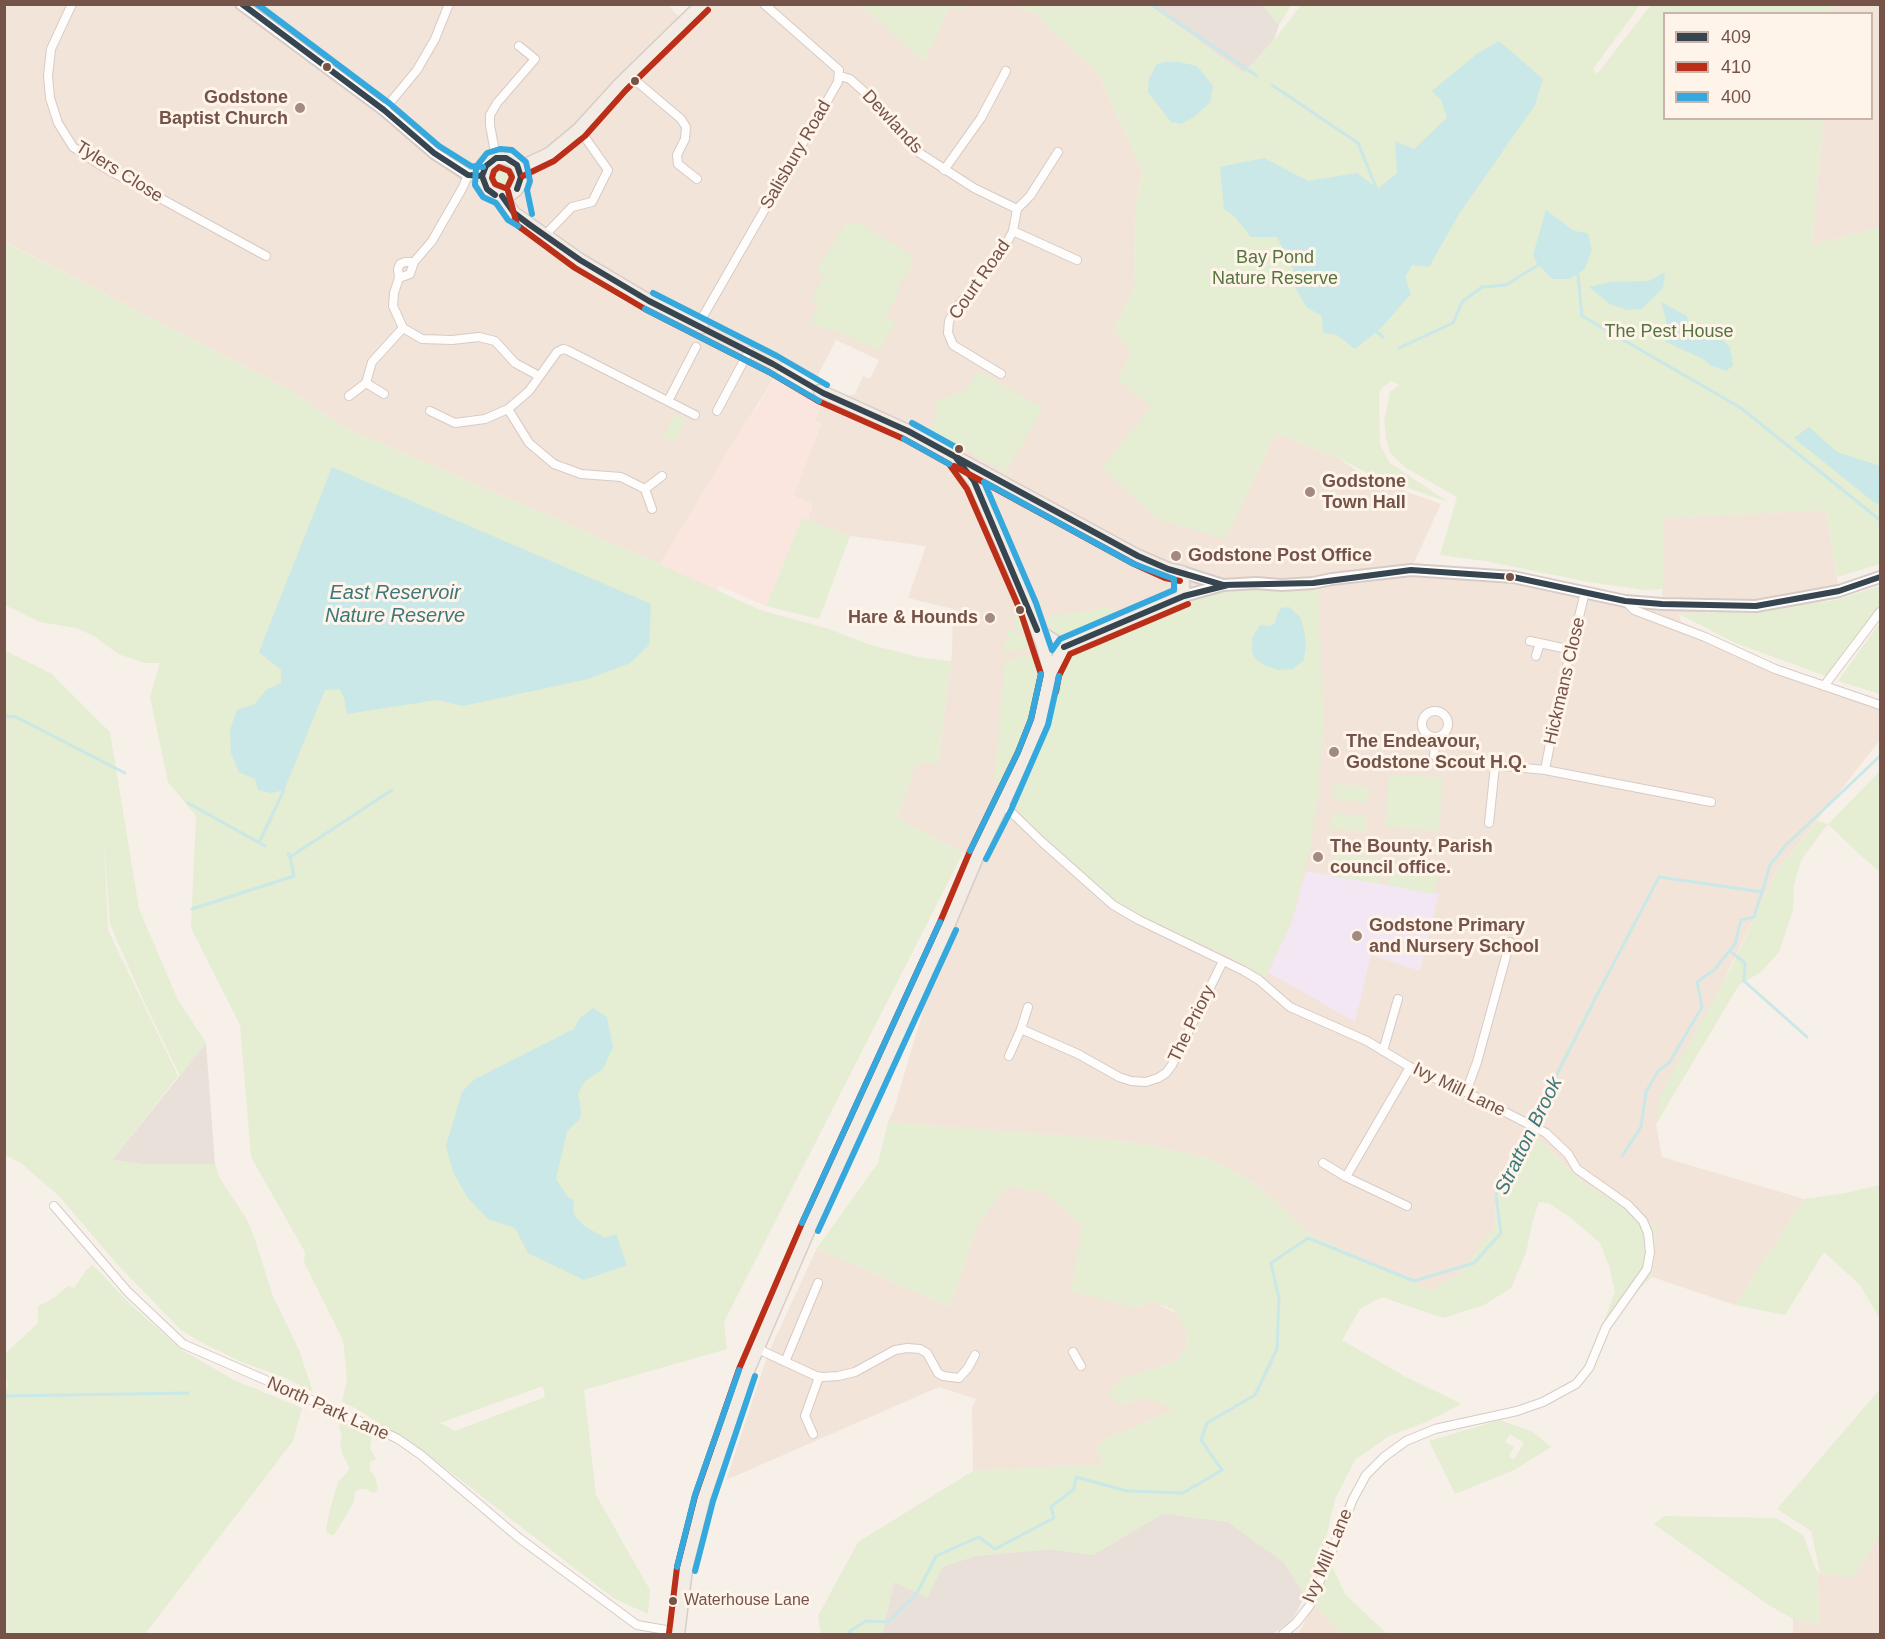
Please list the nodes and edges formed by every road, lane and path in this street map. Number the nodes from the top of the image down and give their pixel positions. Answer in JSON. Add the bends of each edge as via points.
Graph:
{"nodes":[{"id":1,"x":72,"y":4,"type":"edge"},
{"id":2,"x":241,"y":4,"type":"edge"},
{"id":3,"x":449,"y":4,"type":"edge"},
{"id":4,"x":702,"y":4,"type":"edge"},
{"id":5,"x":764,"y":4,"type":"edge"},
{"id":6,"x":519,"y":46,"type":"dead end"},
{"id":7,"x":1006,"y":71,"type":"dead end"},
{"id":8,"x":629,"y":75,"type":"junction"},
{"id":9,"x":840,"y":76,"type":"junction"},
{"id":10,"x":384,"y":110,"type":"junction"},
{"id":11,"x":579,"y":129,"type":"junction"},
{"id":12,"x":1058,"y":152,"type":"dead end"},
{"id":13,"x":496,"y":158,"type":"junction"},
{"id":14,"x":519,"y":168,"type":"junction"},
{"id":15,"x":944,"y":170,"type":"junction"},
{"id":16,"x":468,"y":175,"type":"junction"},
{"id":17,"x":483,"y":176,"type":"junction"},
{"id":18,"x":697,"y":179,"type":"dead end"},
{"id":19,"x":517,"y":189,"type":"junction"},
{"id":20,"x":502,"y":196,"type":"junction"},
{"id":21,"x":1017,"y":209,"type":"junction"},
{"id":22,"x":524,"y":219,"type":"junction"},
{"id":23,"x":1013,"y":231,"type":"junction"},
{"id":24,"x":545,"y":235,"type":"junction"},
{"id":25,"x":266,"y":256,"type":"dead end"},
{"id":26,"x":1077,"y":260,"type":"dead end"},
{"id":27,"x":414,"y":262,"type":"junction"},
{"id":28,"x":399,"y":278,"type":"junction"},
{"id":29,"x":700,"y":326,"type":"joint"},
{"id":30,"x":403,"y":328,"type":"junction"},
{"id":31,"x":696,"y":347,"type":"dead end"},
{"id":32,"x":749,"y":351,"type":"dead end"},
{"id":33,"x":1001,"y":374,"type":"dead end"},
{"id":34,"x":539,"y":376,"type":"junction"},
{"id":35,"x":366,"y":383,"type":"junction"},
{"id":36,"x":820,"y":391,"type":"dead end"},
{"id":37,"x":384,"y":394,"type":"dead end"},
{"id":38,"x":350,"y":396,"type":"dead end"},
{"id":39,"x":668,"y":401,"type":"junction"},
{"id":40,"x":508,"y":409,"type":"junction"},
{"id":41,"x":429,"y":411,"type":"dead end"},
{"id":42,"x":717,"y":411,"type":"dead end"},
{"id":43,"x":695,"y":415,"type":"dead end"},
{"id":44,"x":955,"y":457,"type":"junction"},
{"id":45,"x":662,"y":476,"type":"dead end"},
{"id":46,"x":995,"y":478,"type":"junction"},
{"id":47,"x":977,"y":488,"type":"junction"},
{"id":48,"x":645,"y":489,"type":"junction"},
{"id":49,"x":652,"y":509,"type":"dead end"},
{"id":50,"x":1182,"y":572,"type":"junction"},
{"id":51,"x":1881,"y":577,"type":"edge"},
{"id":52,"x":1223,"y":585,"type":"junction"},
{"id":53,"x":1585,"y":592,"type":"junction"},
{"id":54,"x":1184,"y":596,"type":"junction"},
{"id":55,"x":1625,"y":600,"type":"junction"},
{"id":56,"x":1881,"y":612,"type":"edge"},
{"id":57,"x":1037,"y":630,"type":"junction"},
{"id":58,"x":1530,"y":641,"type":"dead end"},
{"id":59,"x":1540,"y":643,"type":"junction"},
{"id":60,"x":1064,"y":647,"type":"junction"},
{"id":61,"x":1572,"y":650,"type":"junction"},
{"id":62,"x":1536,"y":656,"type":"dead end"},
{"id":63,"x":1050,"y":673,"type":"junction"},
{"id":64,"x":1824,"y":686,"type":"junction"},
{"id":65,"x":1881,"y":705,"type":"edge"},
{"id":66,"x":1436,"y":737,"type":"dead end"},
{"id":67,"x":1495,"y":766,"type":"junction"},
{"id":68,"x":1545,"y":770,"type":"junction"},
{"id":69,"x":1711,"y":802,"type":"dead end"},
{"id":70,"x":1003,"y":806,"type":"junction"},
{"id":71,"x":1489,"y":823,"type":"dead end"},
{"id":72,"x":1510,"y":942,"type":"dead end"},
{"id":73,"x":1223,"y":961,"type":"junction"},
{"id":74,"x":1398,"y":999,"type":"dead end"},
{"id":75,"x":1028,"y":1007,"type":"dead end"},
{"id":76,"x":1021,"y":1029,"type":"junction"},
{"id":77,"x":1383,"y":1051,"type":"junction"},
{"id":78,"x":1009,"y":1056,"type":"dead end"},
{"id":79,"x":1410,"y":1067,"type":"junction"},
{"id":80,"x":1466,"y":1092,"type":"junction"},
{"id":81,"x":1323,"y":1163,"type":"dead end"},
{"id":82,"x":1346,"y":1177,"type":"junction"},
{"id":83,"x":54,"y":1206,"type":"dead end"},
{"id":84,"x":1407,"y":1206,"type":"dead end"},
{"id":85,"x":818,"y":1283,"type":"dead end"},
{"id":86,"x":758,"y":1349,"type":"junction"},
{"id":87,"x":1073,"y":1352,"type":"dead end"},
{"id":88,"x":975,"y":1354,"type":"dead end"},
{"id":89,"x":785,"y":1362,"type":"junction"},
{"id":90,"x":1081,"y":1366,"type":"dead end"},
{"id":91,"x":819,"y":1377,"type":"junction"},
{"id":92,"x":813,"y":1434,"type":"dead end"},
{"id":93,"x":678,"y":1633,"type":"edge"},
{"id":94,"x":1283,"y":1635,"type":"edge"}],
"edges":[{"from":1,"to":25,"type":"street","name":"Tylers Close","via":[[51,49],[48,76],[58,123],[73,147]]},
{"from":2,"to":10,"type":"main road"},
{"from":3,"to":10,"type":"street","via":[[417,70]]},
{"from":4,"to":8,"type":"main road"},
{"from":5,"to":9,"type":"street","via":[[839,70]]},
{"from":6,"to":13,"type":"street","via":[[535,59],[490,115]]},
{"from":7,"to":15,"type":"street","via":[[981,118]]},
{"from":8,"to":11,"type":"main road"},
{"from":8,"to":18,"type":"street","via":[[681,119],[687,132],[677,155],[678,164]]},
{"from":9,"to":15,"type":"street","name":"Dewlands","via":[[850,79],[918,152]]},
{"from":9,"to":29,"type":"street","name":"Salisbury Road"},
{"from":10,"to":16,"type":"main road","via":[[434,153]]},
{"from":11,"to":14,"type":"main road","via":[[549,154]]},
{"from":11,"to":24,"type":"street","via":[[608,171],[592,202],[572,207]]},
{"from":12,"to":21,"type":"street"},
{"from":13,"to":14,"type":"main road","via":[[510,159]]},
{"from":13,"to":17,"type":"main road","via":[[486,166]]},
{"from":14,"to":19,"type":"main road","via":[[521,181]]},
{"from":15,"to":21,"type":"street","name":"Dewlands"},
{"from":16,"to":17,"type":"main road"},
{"from":16,"to":27,"type":"street","via":[[432,241]]},
{"from":17,"to":20,"type":"main road","via":[[489,191]]},
{"from":19,"to":20,"type":"main road"},
{"from":19,"to":22,"type":"main road"},
{"from":20,"to":22,"type":"main road","via":[[514,213]]},
{"from":21,"to":23,"type":"street"},
{"from":22,"to":24,"type":"main road"},
{"from":23,"to":26,"type":"street"},
{"from":23,"to":33,"type":"street","name":"Court Road","via":[[1001,254],[949,321],[953,345]]},
{"from":24,"to":29,"type":"main road","via":[[649,301]]},
{"from":27,"to":28,"type":"street","via":[[410,274]]},
{"from":27,"to":28,"type":"street","via":[[400,264]]},
{"from":28,"to":30,"type":"street","via":[[393,306]]},
{"from":30,"to":34,"type":"street","via":[[422,339],[479,337],[495,341],[515,363]]},
{"from":30,"to":35,"type":"street","via":[[372,362]]},
{"from":31,"to":39,"type":"street"},
{"from":32,"to":42,"type":"street"},
{"from":34,"to":39,"type":"street","via":[[557,352],[567,350]]},
{"from":34,"to":40,"type":"street"},
{"from":35,"to":37,"type":"street"},
{"from":35,"to":38,"type":"street"},
{"from":36,"to":44,"type":"main road"},
{"from":39,"to":43,"type":"street"},
{"from":40,"to":41,"type":"street","via":[[485,419],[455,423]]},
{"from":40,"to":48,"type":"street","via":[[529,443],[554,464],[581,474],[621,477]]},
{"from":44,"to":46,"type":"main road"},
{"from":44,"to":47,"type":"main road"},
{"from":45,"to":48,"type":"street"},
{"from":46,"to":47,"type":"main road"},
{"from":46,"to":50,"type":"main road","via":[[1138,556]]},
{"from":47,"to":57,"type":"main road"},
{"from":48,"to":49,"type":"street"},
{"from":50,"to":52,"type":"main road"},
{"from":50,"to":54,"type":"main road"},
{"from":51,"to":55,"type":"main road","via":[[1839,591],[1756,606]]},
{"from":52,"to":53,"type":"main road","via":[[1313,583],[1410,570],[1513,577]]},
{"from":52,"to":54,"type":"main road"},
{"from":53,"to":55,"type":"main road"},
{"from":53,"to":61,"type":"street","name":"Hickmans Close"},
{"from":54,"to":60,"type":"main road"},
{"from":55,"to":64,"type":"street","via":[[1634,610]]},
{"from":56,"to":64,"type":"street"},
{"from":57,"to":60,"type":"main road"},
{"from":57,"to":63,"type":"main road"},
{"from":58,"to":59,"type":"street"},
{"from":59,"to":61,"type":"street"},
{"from":59,"to":62,"type":"street"},
{"from":60,"to":63,"type":"main road"},
{"from":61,"to":68,"type":"street","name":"Hickmans Close"},
{"from":63,"to":70,"type":"main road","via":[[1040,722]]},
{"from":64,"to":65,"type":"street"},
{"from":66,"to":67,"type":"street","name":"Hickmans Close","via":[[1434,755],[1443,760]]},
{"from":67,"to":68,"type":"street","name":"Hickmans Close"},
{"from":67,"to":71,"type":"street"},
{"from":68,"to":69,"type":"street","name":"Hickmans Close"},
{"from":70,"to":73,"type":"street","name":"Ivy Mill Lane","via":[[1113,904]]},
{"from":70,"to":86,"type":"main road"},
{"from":72,"to":80,"type":"street"},
{"from":73,"to":76,"type":"street","name":"The Priory","via":[[1173,1065],[1158,1078],[1131,1081]]},
{"from":73,"to":77,"type":"street","name":"Ivy Mill Lane","via":[[1259,980],[1290,1007]]},
{"from":74,"to":77,"type":"street"},
{"from":75,"to":76,"type":"street"},
{"from":76,"to":78,"type":"street"},
{"from":77,"to":79,"type":"street","name":"Ivy Mill Lane"},
{"from":79,"to":80,"type":"street","name":"Ivy Mill Lane"},
{"from":79,"to":82,"type":"street"},
{"from":80,"to":94,"type":"street","name":"Ivy Mill Lane","via":[[1554,1140],[1577,1169],[1628,1205],[1648,1233],[1647,1269],[1606,1327],[1589,1368],[1576,1384],[1543,1402],[1435,1429],[1406,1441],[1366,1475],[1310,1605]]},
{"from":81,"to":82,"type":"street"},
{"from":82,"to":84,"type":"street"},
{"from":83,"to":93,"type":"street","name":"North Park Lane","via":[[128,1292],[183,1344],[398,1439],[519,1538],[637,1625]]},
{"from":85,"to":89,"type":"street"},
{"from":86,"to":89,"type":"street"},
{"from":86,"to":93,"type":"main road","via":[[704,1498],[686,1569]]},
{"from":87,"to":90,"type":"street"},
{"from":88,"to":91,"type":"street","via":[[959,1378],[943,1376],[927,1353],[907,1348],[895,1350],[855,1372]]},
{"from":89,"to":91,"type":"street"},
{"from":91,"to":92,"type":"street","via":[[805,1416]]}]}
